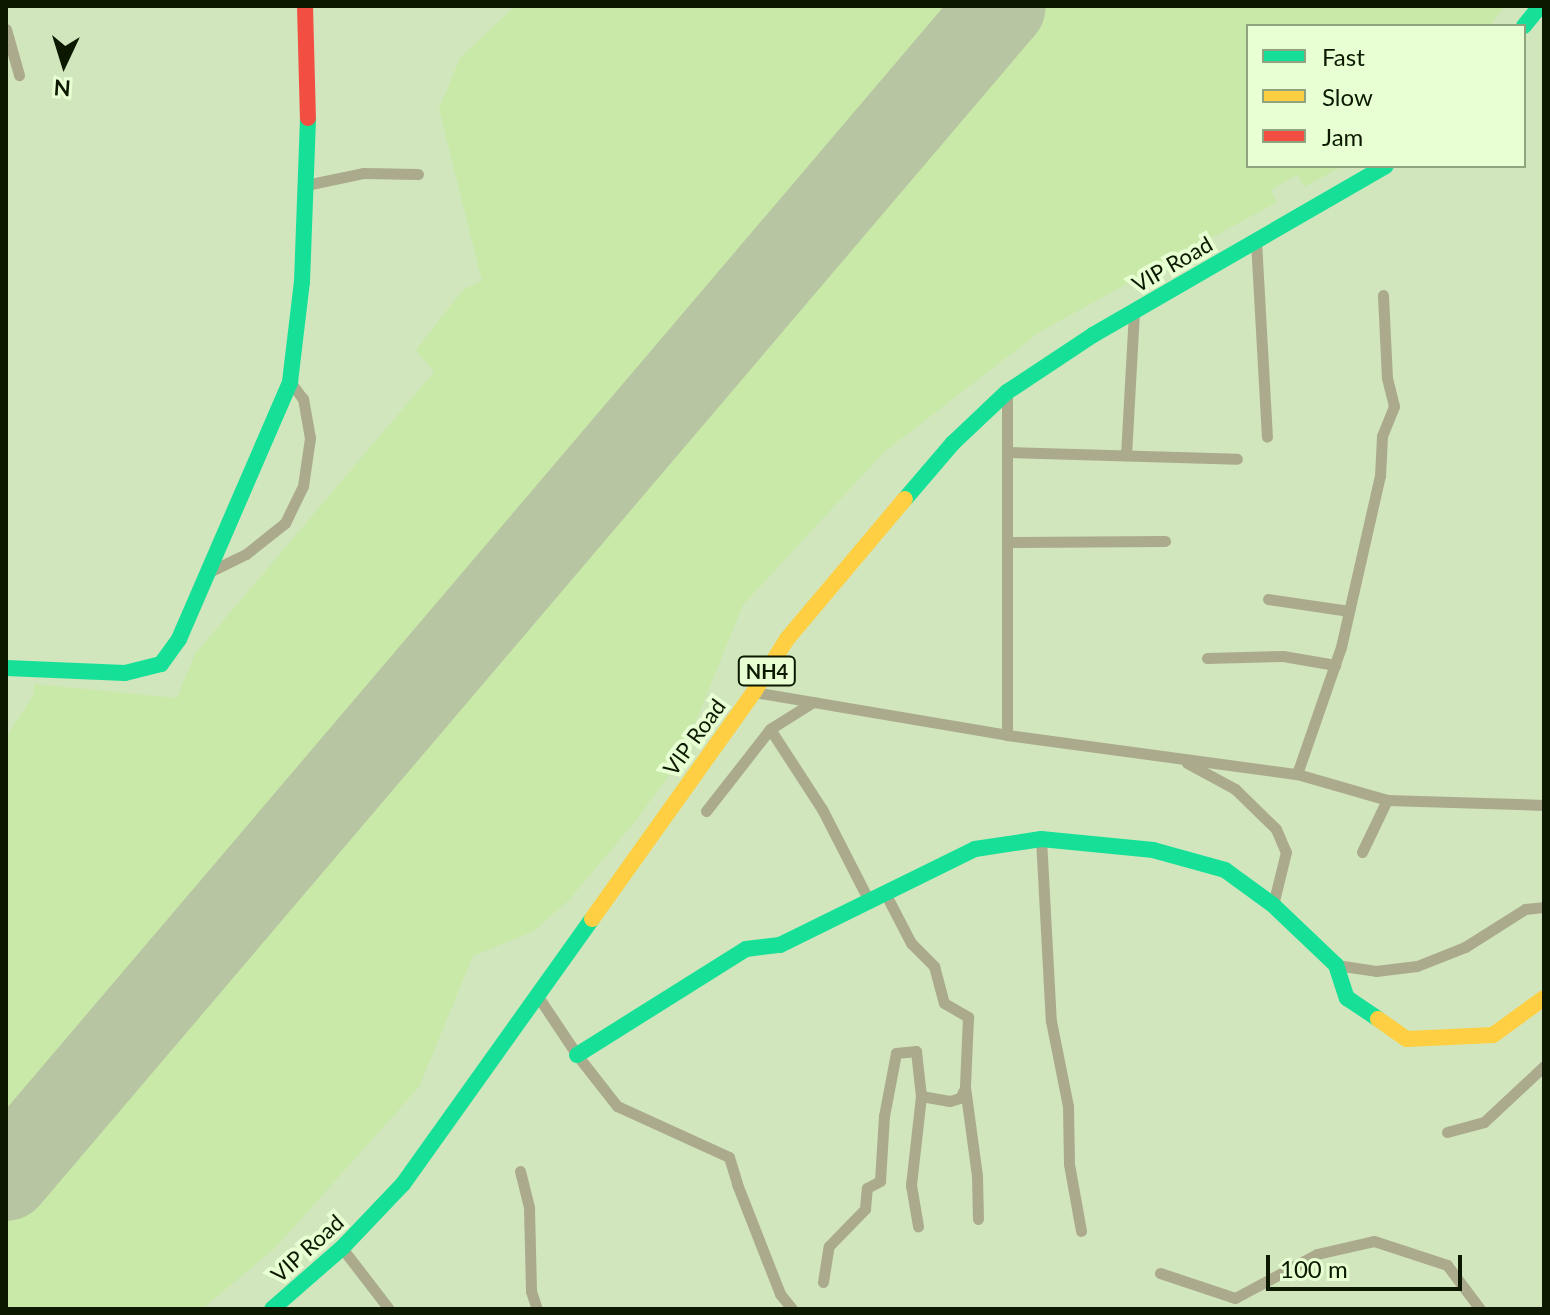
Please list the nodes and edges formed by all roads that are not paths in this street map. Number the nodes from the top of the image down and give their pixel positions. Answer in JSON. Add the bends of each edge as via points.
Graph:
{"nodes":[{"id":1,"x":305,"y":6,"type":"edge"},
{"id":2,"x":1540,"y":6,"type":"edge"},
{"id":3,"x":1526,"y":24,"type":"edge"},
{"id":4,"x":6,"y":29,"type":"edge"},
{"id":5,"x":19,"y":75,"type":"dead end"},
{"id":6,"x":1383,"y":168,"type":"edge"},
{"id":7,"x":418,"y":174,"type":"dead end"},
{"id":8,"x":306,"y":185,"type":"junction"},
{"id":9,"x":1256,"y":241,"type":"junction"},
{"id":10,"x":1383,"y":295,"type":"dead end"},
{"id":11,"x":1134,"y":311,"type":"junction"},
{"id":12,"x":290,"y":382,"type":"junction"},
{"id":13,"x":1007,"y":392,"type":"junction"},
{"id":14,"x":1267,"y":437,"type":"dead end"},
{"id":15,"x":1007,"y":452,"type":"junction"},
{"id":16,"x":1126,"y":455,"type":"junction"},
{"id":17,"x":1237,"y":459,"type":"dead end"},
{"id":18,"x":1165,"y":541,"type":"dead end"},
{"id":19,"x":1007,"y":542,"type":"junction"},
{"id":20,"x":204,"y":575,"type":"junction"},
{"id":21,"x":1268,"y":599,"type":"dead end"},
{"id":22,"x":1349,"y":611,"type":"junction"},
{"id":23,"x":1207,"y":658,"type":"dead end"},
{"id":24,"x":1335,"y":665,"type":"junction"},
{"id":25,"x":6,"y":668,"type":"edge"},
{"id":26,"x":754,"y":692,"type":"junction"},
{"id":27,"x":813,"y":702,"type":"junction"},
{"id":28,"x":770,"y":729,"type":"junction"},
{"id":29,"x":1007,"y":735,"type":"junction"},
{"id":30,"x":1180,"y":759,"type":"junction"},
{"id":31,"x":1297,"y":774,"type":"junction"},
{"id":32,"x":1387,"y":800,"type":"junction"},
{"id":33,"x":1544,"y":805,"type":"edge"},
{"id":34,"x":706,"y":811,"type":"dead end"},
{"id":35,"x":1041,"y":839,"type":"junction"},
{"id":36,"x":1362,"y":852,"type":"dead end"},
{"id":37,"x":885,"y":893,"type":"junction"},
{"id":38,"x":869,"y":901,"type":"junction"},
{"id":39,"x":1273,"y":905,"type":"junction"},
{"id":40,"x":1543,"y":907,"type":"edge"},
{"id":41,"x":1336,"y":965,"type":"junction"},
{"id":42,"x":537,"y":994,"type":"junction"},
{"id":43,"x":1544,"y":998,"type":"edge"},
{"id":44,"x":577,"y":1055,"type":"junction"},
{"id":45,"x":1544,"y":1066,"type":"edge"},
{"id":46,"x":965,"y":1087,"type":"junction"},
{"id":47,"x":921,"y":1096,"type":"junction"},
{"id":48,"x":1447,"y":1132,"type":"dead end"},
{"id":49,"x":520,"y":1171,"type":"dead end"},
{"id":50,"x":978,"y":1219,"type":"dead end"},
{"id":51,"x":918,"y":1226,"type":"dead end"},
{"id":52,"x":1081,"y":1231,"type":"dead end"},
{"id":53,"x":342,"y":1248,"type":"junction"},
{"id":54,"x":1160,"y":1273,"type":"dead end"},
{"id":55,"x":823,"y":1282,"type":"dead end"},
{"id":56,"x":272,"y":1309,"type":"edge"},
{"id":57,"x":389,"y":1309,"type":"edge"},
{"id":58,"x":537,"y":1309,"type":"edge"},
{"id":59,"x":792,"y":1309,"type":"edge"},
{"id":60,"x":1480,"y":1309,"type":"edge"}],
"edges":[{"from":1,"to":8,"type":"main road"},
{"from":2,"to":3,"type":"main road"},
{"from":4,"to":5,"type":"street"},
{"from":6,"to":9,"type":"main road","name":"VIP Road","number":"NH4"},
{"from":7,"to":8,"type":"street","via":[[363,173]]},
{"from":8,"to":12,"type":"main road"},
{"from":9,"to":11,"type":"main road","name":"VIP Road","number":"NH4"},
{"from":9,"to":14,"type":"street"},
{"from":10,"to":22,"type":"street","via":[[1387,378],[1394,406],[1382,436],[1380,476]]},
{"from":11,"to":13,"type":"main road","name":"VIP Road","number":"NH4"},
{"from":11,"to":16,"type":"street"},
{"from":12,"to":20,"type":"main road"},
{"from":12,"to":20,"type":"street","via":[[303,399],[310,438],[303,486],[285,523],[246,554]]},
{"from":13,"to":15,"type":"street"},
{"from":13,"to":26,"type":"main road","name":"VIP Road","number":"NH4","via":[[942,456],[787,639]]},
{"from":15,"to":16,"type":"street"},
{"from":15,"to":19,"type":"street"},
{"from":16,"to":17,"type":"street"},
{"from":18,"to":19,"type":"street"},
{"from":19,"to":29,"type":"street"},
{"from":20,"to":25,"type":"main road","via":[[179,639],[161,664],[125,673]]},
{"from":21,"to":22,"type":"street"},
{"from":22,"to":24,"type":"street"},
{"from":23,"to":24,"type":"street","via":[[1283,656]]},
{"from":24,"to":31,"type":"street"},
{"from":26,"to":27,"type":"street"},
{"from":26,"to":42,"type":"main road","name":"VIP Road","number":"NH4"},
{"from":27,"to":28,"type":"street"},
{"from":27,"to":29,"type":"street"},
{"from":28,"to":34,"type":"street"},
{"from":28,"to":38,"type":"street","via":[[822,809]]},
{"from":29,"to":30,"type":"street"},
{"from":30,"to":31,"type":"street"},
{"from":30,"to":39,"type":"street","via":[[1235,789],[1276,829],[1286,852]]},
{"from":31,"to":32,"type":"street"},
{"from":32,"to":33,"type":"street"},
{"from":32,"to":36,"type":"street"},
{"from":35,"to":37,"type":"main road","via":[[975,849]]},
{"from":35,"to":39,"type":"main road","via":[[1153,850],[1225,870]]},
{"from":35,"to":52,"type":"street","via":[[1051,1021],[1068,1106],[1069,1164]]},
{"from":37,"to":38,"type":"main road"},
{"from":37,"to":46,"type":"street","via":[[911,943],[934,966],[944,1003],[968,1017]]},
{"from":38,"to":44,"type":"main road","via":[[780,945],[746,949]]},
{"from":39,"to":41,"type":"main road"},
{"from":40,"to":41,"type":"street","via":[[1525,909],[1465,947],[1417,966],[1376,971]]},
{"from":41,"to":43,"type":"main road","via":[[1347,998],[1407,1039],[1493,1035]]},
{"from":42,"to":44,"type":"street"},
{"from":42,"to":53,"type":"main road","name":"VIP Road","number":"NH4","via":[[403,1184]]},
{"from":44,"to":59,"type":"street","via":[[617,1106],[729,1157],[780,1294]]},
{"from":45,"to":48,"type":"street","via":[[1484,1122]]},
{"from":46,"to":47,"type":"street","via":[[960,1098],[950,1101]]},
{"from":46,"to":50,"type":"street"},
{"from":47,"to":51,"type":"street","via":[[911,1185]]},
{"from":47,"to":55,"type":"street","via":[[916,1051],[896,1053],[884,1116],[880,1181],[867,1188],[865,1209],[829,1246]]},
{"from":49,"to":58,"type":"street","via":[[529,1208],[531,1291]]},
{"from":53,"to":56,"type":"main road","name":"VIP Road","number":"NH4"},
{"from":53,"to":57,"type":"street"},
{"from":54,"to":60,"type":"street","via":[[1235,1298],[1317,1254],[1374,1241],[1447,1265]]}]}
